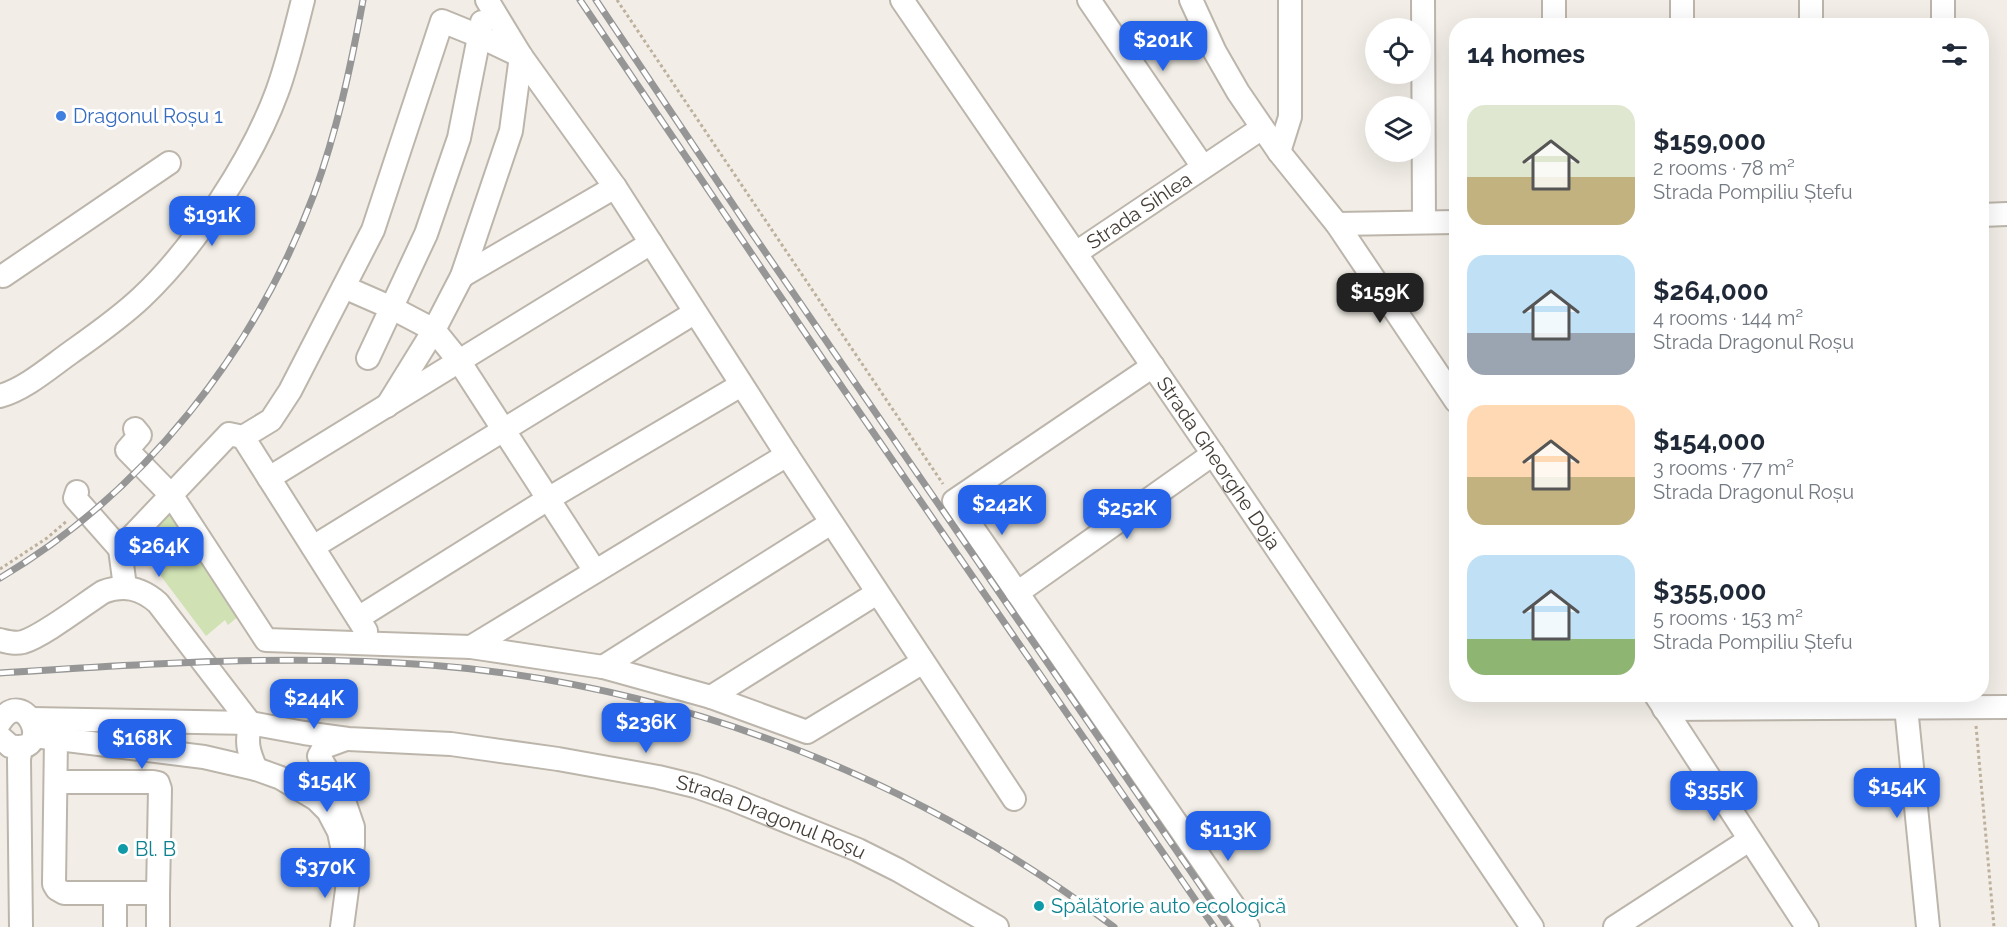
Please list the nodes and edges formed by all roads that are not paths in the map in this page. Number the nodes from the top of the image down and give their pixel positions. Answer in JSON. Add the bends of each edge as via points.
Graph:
{"nodes":[{"id":1,"x":303,"y":0,"type":"edge"},
{"id":2,"x":486,"y":0,"type":"edge"},
{"id":3,"x":902,"y":0,"type":"edge"},
{"id":4,"x":1089,"y":0,"type":"edge"},
{"id":5,"x":1191,"y":0,"type":"edge"},
{"id":6,"x":1290,"y":0,"type":"edge"},
{"id":7,"x":1423,"y":0,"type":"edge"},
{"id":8,"x":1554,"y":0,"type":"edge"},
{"id":9,"x":1682,"y":0,"type":"edge"},
{"id":10,"x":1811,"y":0,"type":"edge"},
{"id":11,"x":1943,"y":0,"type":"edge"},
{"id":12,"x":1554,"y":18,"type":"edge"},
{"id":13,"x":1682,"y":18,"type":"edge"},
{"id":14,"x":1811,"y":18,"type":"edge"},
{"id":15,"x":1943,"y":18,"type":"edge"},
{"id":16,"x":479,"y":36,"type":"junction"},
{"id":17,"x":521,"y":56,"type":"junction"},
{"id":18,"x":1262,"y":128,"type":"junction"},
{"id":19,"x":1280,"y":152,"type":"junction"},
{"id":20,"x":169,"y":163,"type":"dead end"},
{"id":21,"x":1203,"y":167,"type":"junction"},
{"id":22,"x":615,"y":187,"type":"junction"},
{"id":23,"x":2007,"y":214,"type":"edge"},
{"id":24,"x":1989,"y":215,"type":"edge"},
{"id":25,"x":1424,"y":222,"type":"junction"},
{"id":26,"x":1449,"y":222,"type":"edge"},
{"id":27,"x":1336,"y":224,"type":"junction"},
{"id":28,"x":651,"y":243,"type":"junction"},
{"id":29,"x":1076,"y":253,"type":"junction"},
{"id":30,"x":3,"y":276,"type":"dead end"},
{"id":31,"x":462,"y":276,"type":"junction"},
{"id":32,"x":344,"y":287,"type":"junction"},
{"id":33,"x":392,"y":308,"type":"junction"},
{"id":34,"x":694,"y":313,"type":"junction"},
{"id":35,"x":434,"y":330,"type":"junction"},
{"id":36,"x":368,"y":358,"type":"dead end"},
{"id":37,"x":459,"y":362,"type":"junction"},
{"id":38,"x":1153,"y":366,"type":"junction"},
{"id":39,"x":741,"y":385,"type":"junction"},
{"id":40,"x":1449,"y":391,"type":"edge"},
{"id":41,"x":0,"y":396,"type":"edge"},
{"id":42,"x":387,"y":406,"type":"junction"},
{"id":43,"x":135,"y":429,"type":"dead end"},
{"id":44,"x":504,"y":431,"type":"junction"},
{"id":45,"x":243,"y":437,"type":"junction"},
{"id":46,"x":1213,"y":454,"type":"junction"},
{"id":47,"x":787,"y":455,"type":"junction"},
{"id":48,"x":269,"y":478,"type":"junction"},
{"id":49,"x":172,"y":496,"type":"junction"},
{"id":50,"x":548,"y":499,"type":"junction"},
{"id":51,"x":80,"y":500,"type":"road end"},
{"id":52,"x":831,"y":523,"type":"junction"},
{"id":53,"x":313,"y":547,"type":"junction"},
{"id":54,"x":120,"y":549,"type":"junction"},
{"id":55,"x":595,"y":571,"type":"junction"},
{"id":56,"x":125,"y":587,"type":"junction"},
{"id":57,"x":877,"y":593,"type":"junction"},
{"id":58,"x":1017,"y":593,"type":"junction"},
{"id":59,"x":358,"y":618,"type":"junction"},
{"id":60,"x":0,"y":640,"type":"edge"},
{"id":61,"x":374,"y":644,"type":"junction"},
{"id":62,"x":471,"y":647,"type":"junction"},
{"id":63,"x":923,"y":662,"type":"junction"},
{"id":64,"x":603,"y":667,"type":"junction"},
{"id":65,"x":711,"y":697,"type":"junction"},
{"id":66,"x":1660,"y":702,"type":"edge"},
{"id":67,"x":1802,"y":702,"type":"edge"},
{"id":68,"x":1932,"y":702,"type":"edge"},
{"id":69,"x":1953,"y":702,"type":"edge"},
{"id":70,"x":1906,"y":707,"type":"junction"},
{"id":71,"x":2007,"y":707,"type":"edge"},
{"id":72,"x":249,"y":723,"type":"junction"},
{"id":73,"x":10,"y":730,"type":"edge"},
{"id":74,"x":56,"y":739,"type":"junction"},
{"id":75,"x":348,"y":739,"type":"junction"},
{"id":76,"x":256,"y":770,"type":"junction"},
{"id":77,"x":56,"y":782,"type":"junction"},
{"id":78,"x":1014,"y":799,"type":"dead end"},
{"id":79,"x":1749,"y":840,"type":"junction"},
{"id":80,"x":348,"y":875,"type":"junction"},
{"id":81,"x":115,"y":893,"type":"junction"},
{"id":82,"x":158,"y":893,"type":"junction"},
{"id":83,"x":21,"y":927,"type":"edge"},
{"id":84,"x":115,"y":927,"type":"edge"},
{"id":85,"x":158,"y":927,"type":"edge"},
{"id":86,"x":342,"y":927,"type":"edge"},
{"id":87,"x":997,"y":927,"type":"edge"},
{"id":88,"x":1248,"y":927,"type":"edge"},
{"id":89,"x":1532,"y":927,"type":"edge"},
{"id":90,"x":1615,"y":927,"type":"edge"},
{"id":91,"x":1807,"y":927,"type":"edge"},
{"id":92,"x":1928,"y":927,"type":"edge"}],
"edges":[{"from":1,"to":41,"type":"street","via":[[269,110],[250,152],[182,253],[121,315],[45,370]]},
{"from":2,"to":16,"type":"street"},
{"from":2,"to":17,"type":"street"},
{"from":3,"to":29,"type":"street","name":"Strada Gheorghe Doja"},
{"from":4,"to":21,"type":"street","name":"Strada Sihlea"},
{"from":5,"to":18,"type":"street","via":[[1215,52]]},
{"from":6,"to":19,"type":"street","via":[[1290,117]]},
{"from":7,"to":25,"type":"street"},
{"from":8,"to":12,"type":"street"},
{"from":9,"to":13,"type":"street"},
{"from":10,"to":14,"type":"street"},
{"from":11,"to":15,"type":"street"},
{"from":16,"to":17,"type":"street"},
{"from":16,"to":32,"type":"street","via":[[442,21],[373,230]]},
{"from":16,"to":33,"type":"street","via":[[459,138],[426,234]]},
{"from":17,"to":22,"type":"street"},
{"from":17,"to":31,"type":"street","via":[[510,131]]},
{"from":18,"to":19,"type":"street"},
{"from":18,"to":21,"type":"street","name":"Strada Sihlea"},
{"from":19,"to":27,"type":"street"},
{"from":20,"to":30,"type":"street"},
{"from":21,"to":29,"type":"street","name":"Strada Sihlea"},
{"from":22,"to":28,"type":"street"},
{"from":22,"to":31,"type":"street"},
{"from":23,"to":24,"type":"street"},
{"from":25,"to":26,"type":"street"},
{"from":25,"to":27,"type":"street"},
{"from":27,"to":40,"type":"street"},
{"from":28,"to":34,"type":"street"},
{"from":28,"to":37,"type":"street"},
{"from":29,"to":38,"type":"street","name":"Strada Gheorghe Doja"},
{"from":31,"to":35,"type":"street"},
{"from":32,"to":33,"type":"street"},
{"from":32,"to":45,"type":"street","via":[[271,420]]},
{"from":33,"to":35,"type":"street"},
{"from":33,"to":36,"type":"street"},
{"from":34,"to":39,"type":"street"},
{"from":34,"to":44,"type":"street"},
{"from":35,"to":37,"type":"street"},
{"from":35,"to":42,"type":"street"},
{"from":37,"to":42,"type":"street"},
{"from":37,"to":44,"type":"street"},
{"from":38,"to":46,"type":"street","name":"Strada Gheorghe Doja"},
{"from":38,"to":58,"type":"street","via":[[954,501]]},
{"from":39,"to":47,"type":"street"},
{"from":39,"to":50,"type":"street"},
{"from":42,"to":48,"type":"street"},
{"from":43,"to":49,"type":"street","via":[[140,435],[128,450]]},
{"from":44,"to":50,"type":"street"},
{"from":44,"to":53,"type":"street"},
{"from":45,"to":48,"type":"street"},
{"from":45,"to":49,"type":"street","via":[[229,434]]},
{"from":46,"to":58,"type":"street"},
{"from":46,"to":89,"type":"street","name":"Strada Gheorghe Doja"},
{"from":47,"to":52,"type":"street"},
{"from":47,"to":55,"type":"street"},
{"from":48,"to":53,"type":"street"},
{"from":49,"to":54,"type":"street"},
{"from":49,"to":61,"type":"street","via":[[266,640]]},
{"from":50,"to":55,"type":"street"},
{"from":50,"to":59,"type":"street"},
{"from":51,"to":54,"type":"street"},
{"from":52,"to":57,"type":"street"},
{"from":52,"to":64,"type":"street"},
{"from":53,"to":59,"type":"street"},
{"from":54,"to":56,"type":"street"},
{"from":55,"to":62,"type":"street"},
{"from":56,"to":60,"type":"street","via":[[103,592],[29,639],[12,643]]},
{"from":56,"to":72,"type":"street","via":[[158,603]]},
{"from":57,"to":63,"type":"street"},
{"from":57,"to":65,"type":"street"},
{"from":58,"to":88,"type":"street"},
{"from":59,"to":61,"type":"street"},
{"from":61,"to":62,"type":"street"},
{"from":62,"to":64,"type":"street"},
{"from":63,"to":65,"type":"street","via":[[807,732]]},
{"from":63,"to":78,"type":"street"},
{"from":64,"to":65,"type":"street"},
{"from":66,"to":79,"type":"street"},
{"from":67,"to":70,"type":"street"},
{"from":68,"to":70,"type":"street"},
{"from":69,"to":71,"type":"street"},
{"from":70,"to":92,"type":"street"},
{"from":72,"to":73,"type":"street","name":"Strada Dragonul Roșu"},
{"from":72,"to":75,"type":"street","name":"Strada Dragonul Roșu"},
{"from":72,"to":76,"type":"street","via":[[248,751]]},
{"from":73,"to":74,"type":"street","name":"Strada Dragonul Roșu"},
{"from":73,"to":83,"type":"street","via":[[19,759]]},
{"from":74,"to":76,"type":"street","name":"Strada Dragonul Roșu","via":[[204,757]]},
{"from":74,"to":77,"type":"street"},
{"from":75,"to":80,"type":"street","name":"Strada Dragonul Roșu","via":[[324,747],[318,756],[353,827]]},
{"from":75,"to":87,"type":"street","name":"Strada Dragonul Roșu","via":[[451,744],[568,761],[695,786],[858,850]]},
{"from":76,"to":80,"type":"street","name":"Strada Dragonul Roșu","via":[[281,778],[322,803],[339,832]]},
{"from":77,"to":81,"type":"street","via":[[57,890]]},
{"from":77,"to":82,"type":"street","via":[[158,783]]},
{"from":79,"to":90,"type":"street"},
{"from":79,"to":91,"type":"street"},
{"from":80,"to":86,"type":"street","name":"Strada Dragonul Roșu"},
{"from":81,"to":82,"type":"street"},
{"from":81,"to":84,"type":"street"},
{"from":82,"to":85,"type":"street"}]}
